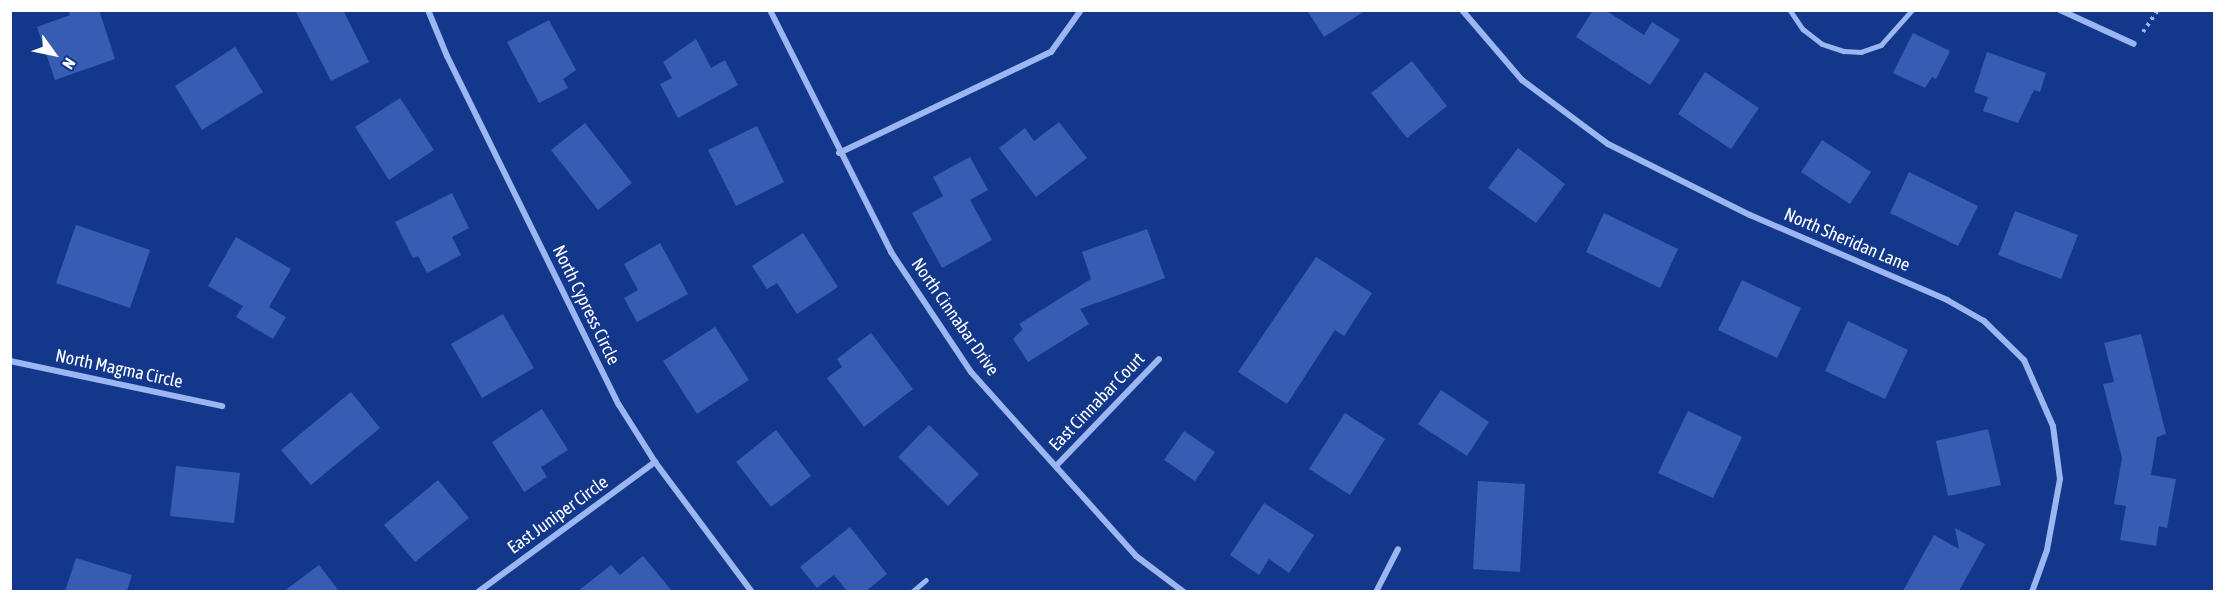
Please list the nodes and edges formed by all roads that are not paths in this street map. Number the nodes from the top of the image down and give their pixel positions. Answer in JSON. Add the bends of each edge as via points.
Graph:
{"nodes":[{"id":1,"x":428,"y":10,"type":"edge"},
{"id":2,"x":770,"y":10,"type":"edge"},
{"id":3,"x":1462,"y":10,"type":"edge"},
{"id":4,"x":1790,"y":10,"type":"edge"},
{"id":5,"x":1912,"y":10,"type":"edge"},
{"id":6,"x":2060,"y":10,"type":"edge"},
{"id":7,"x":1081,"y":13,"type":"edge"},
{"id":8,"x":2134,"y":44,"type":"road end"},
{"id":9,"x":838,"y":153,"type":"junction"},
{"id":10,"x":1159,"y":359,"type":"dead end"},
{"id":11,"x":10,"y":361,"type":"edge"},
{"id":12,"x":222,"y":406,"type":"dead end"},
{"id":13,"x":655,"y":462,"type":"junction"},
{"id":14,"x":1057,"y":465,"type":"junction"},
{"id":15,"x":1398,"y":549,"type":"dead end"},
{"id":16,"x":926,"y":580,"type":"dead end"},
{"id":17,"x":478,"y":591,"type":"edge"},
{"id":18,"x":752,"y":591,"type":"edge"},
{"id":19,"x":912,"y":591,"type":"edge"},
{"id":20,"x":1184,"y":591,"type":"edge"},
{"id":21,"x":1376,"y":591,"type":"edge"},
{"id":22,"x":2032,"y":591,"type":"edge"}],
"edges":[{"from":1,"to":13,"type":"street","name":"North Cypress Circle","via":[[614,395]]},
{"from":2,"to":9,"type":"street","name":"North Cinnabar Drive"},
{"from":3,"to":22,"type":"street","name":"North Sheridan Lane","via":[[1522,80],[1608,144],[1750,215],[1947,300],[1984,321],[2024,360],[2052,426],[2060,479],[2047,550]]},
{"from":4,"to":5,"type":"lane","via":[[1803,29],[1822,44],[1861,52],[1881,45]]},
{"from":6,"to":8,"type":"street"},
{"from":7,"to":9,"type":"street","via":[[1051,52]]},
{"from":9,"to":14,"type":"street","name":"North Cinnabar Drive","via":[[891,252],[971,372]]},
{"from":10,"to":14,"type":"street","name":"East Cinnabar Court"},
{"from":11,"to":12,"type":"street","name":"North Magma Circle"},
{"from":13,"to":17,"type":"street","name":"East Juniper Circle"},
{"from":13,"to":18,"type":"street","name":"North Cypress Circle"},
{"from":14,"to":20,"type":"street","name":"North Cinnabar Drive","via":[[1136,556]]},
{"from":15,"to":21,"type":"street"},
{"from":16,"to":19,"type":"lane"}]}
